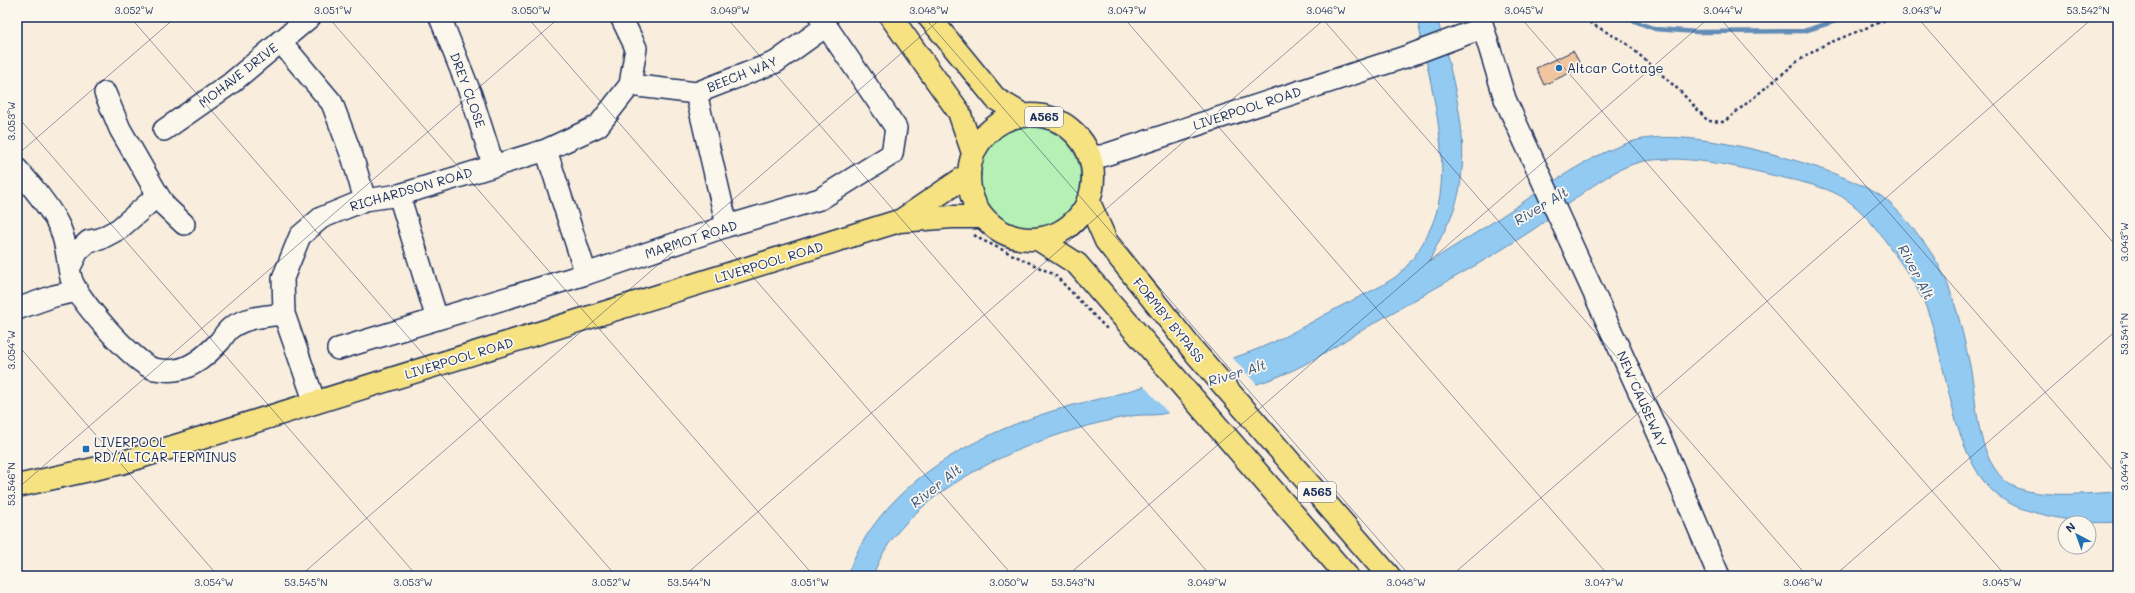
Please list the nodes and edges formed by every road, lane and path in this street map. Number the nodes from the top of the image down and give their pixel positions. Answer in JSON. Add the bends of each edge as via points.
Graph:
{"nodes":[{"id":1,"x":310,"y":17,"type":"edge"},
{"id":2,"x":440,"y":17,"type":"edge"},
{"id":3,"x":621,"y":17,"type":"edge"},
{"id":4,"x":890,"y":17,"type":"edge"},
{"id":5,"x":928,"y":17,"type":"edge"},
{"id":6,"x":1579,"y":17,"type":"edge"},
{"id":7,"x":1892,"y":17,"type":"edge"},
{"id":8,"x":823,"y":22,"type":"edge"},
{"id":9,"x":1481,"y":22,"type":"edge"},
{"id":10,"x":280,"y":41,"type":"junction"},
{"id":11,"x":630,"y":85,"type":"junction"},
{"id":12,"x":105,"y":93,"type":"dead end"},
{"id":13,"x":696,"y":93,"type":"junction"},
{"id":14,"x":1025,"y":116,"type":"junction"},
{"id":15,"x":164,"y":130,"type":"dead end"},
{"id":16,"x":546,"y":150,"type":"junction"},
{"id":17,"x":1089,"y":156,"type":"junction"},
{"id":18,"x":971,"y":163,"type":"junction"},
{"id":19,"x":493,"y":164,"type":"junction"},
{"id":20,"x":17,"y":168,"type":"edge"},
{"id":21,"x":399,"y":194,"type":"junction"},
{"id":22,"x":158,"y":195,"type":"junction"},
{"id":23,"x":365,"y":200,"type":"junction"},
{"id":24,"x":1088,"y":200,"type":"junction"},
{"id":25,"x":952,"y":217,"type":"junction"},
{"id":26,"x":983,"y":217,"type":"junction"},
{"id":27,"x":899,"y":221,"type":"junction"},
{"id":28,"x":184,"y":224,"type":"dead end"},
{"id":29,"x":727,"y":226,"type":"junction"},
{"id":30,"x":1038,"y":238,"type":"junction"},
{"id":31,"x":70,"y":267,"type":"junction"},
{"id":32,"x":586,"y":274,"type":"junction"},
{"id":33,"x":77,"y":292,"type":"junction"},
{"id":34,"x":17,"y":309,"type":"edge"},
{"id":35,"x":284,"y":314,"type":"junction"},
{"id":36,"x":437,"y":319,"type":"junction"},
{"id":37,"x":1110,"y":332,"type":"dead end"},
{"id":38,"x":338,"y":349,"type":"dead end"},
{"id":39,"x":315,"y":403,"type":"junction"},
{"id":40,"x":17,"y":486,"type":"edge"},
{"id":41,"x":1347,"y":576,"type":"edge"},
{"id":42,"x":1389,"y":576,"type":"edge"},
{"id":43,"x":1719,"y":576,"type":"edge"}],
"edges":[{"from":1,"to":10,"type":"street","name":"MOHAVE DRIVE"},
{"from":2,"to":19,"type":"street","name":"DREY CLOSE","via":[[471,95]]},
{"from":3,"to":11,"type":"street","name":"RICHARDSON ROAD","via":[[636,48]]},
{"from":4,"to":18,"type":"main road","number":"A565","via":[[959,112]]},
{"from":5,"to":14,"type":"main road","number":"A565","via":[[996,99]]},
{"from":6,"to":7,"type":"path","via":[[1625,42],[1680,91],[1708,121],[1724,122],[1798,62],[1824,45]]},
{"from":8,"to":13,"type":"street","name":"BEECH WAY","via":[[776,62]]},
{"from":8,"to":29,"type":"street","name":"MARMOT ROAD","via":[[896,128],[892,154],[820,199]]},
{"from":9,"to":17,"type":"street","name":"LIVERPOOL ROAD","via":[[1454,38],[1405,57],[1102,156]]},
{"from":9,"to":43,"type":"street","name":"NEW CAUSEWAY","via":[[1506,99],[1663,444]]},
{"from":10,"to":15,"type":"street","name":"MOHAVE DRIVE","via":[[230,84]]},
{"from":10,"to":23,"type":"street","via":[[332,103]]},
{"from":11,"to":13,"type":"street","name":"BEECH WAY"},
{"from":11,"to":16,"type":"street","name":"RICHARDSON ROAD","via":[[598,126]]},
{"from":12,"to":22,"type":"street","via":[[120,128]]},
{"from":13,"to":29,"type":"street","name":"BEECH WAY"},
{"from":14,"to":17,"type":"main road","number":"A565","via":[[1045,117],[1064,125],[1074,133]]},
{"from":14,"to":18,"type":"main road","number":"A565","via":[[1008,119],[994,127],[982,139]]},
{"from":16,"to":19,"type":"street","name":"RICHARDSON ROAD"},
{"from":16,"to":32,"type":"street"},
{"from":17,"to":24,"type":"main road","number":"A565","via":[[1092,178]]},
{"from":18,"to":26,"type":"main road","number":"A565","via":[[970,189]]},
{"from":18,"to":27,"type":"main road","name":"LIVERPOOL ROAD"},
{"from":19,"to":21,"type":"street","name":"RICHARDSON ROAD"},
{"from":20,"to":31,"type":"street","via":[[60,227]]},
{"from":21,"to":23,"type":"street","name":"RICHARDSON ROAD"},
{"from":21,"to":36,"type":"street"},
{"from":22,"to":28,"type":"street","via":[[165,206]]},
{"from":22,"to":31,"type":"street","via":[[119,229],[100,239],[89,241],[78,251]]},
{"from":23,"to":35,"type":"street","name":"RICHARDSON ROAD","via":[[321,218],[300,236],[283,278]]},
{"from":24,"to":30,"type":"main road","number":"A565","via":[[1080,214],[1068,226],[1054,234]]},
{"from":24,"to":42,"type":"main road","name":"FORMBY BYPASS","number":"A565","via":[[1106,241],[1193,350]]},
{"from":25,"to":26,"type":"main road","name":"LIVERPOOL ROAD"},
{"from":25,"to":27,"type":"main road","name":"LIVERPOOL ROAD"},
{"from":25,"to":37,"type":"path","via":[[980,240],[1055,275]]},
{"from":26,"to":30,"type":"main road","number":"A565","via":[[999,230],[1018,238]]},
{"from":27,"to":39,"type":"main road","name":"LIVERPOOL ROAD"},
{"from":29,"to":32,"type":"street","name":"MARMOT ROAD"},
{"from":30,"to":41,"type":"main road","number":"A565","via":[[1076,264]]},
{"from":31,"to":33,"type":"street","via":[[71,278]]},
{"from":32,"to":36,"type":"street","name":"MARMOT ROAD"},
{"from":33,"to":34,"type":"street","via":[[54,296]]},
{"from":33,"to":35,"type":"street","via":[[94,315],[126,348],[153,369],[174,370],[191,367],[231,328],[255,317]]},
{"from":35,"to":39,"type":"street","name":"RICHARDSON ROAD"},
{"from":36,"to":38,"type":"street","name":"MARMOT ROAD"},
{"from":39,"to":40,"type":"main road","name":"LIVERPOOL ROAD","via":[[121,463]]}]}
